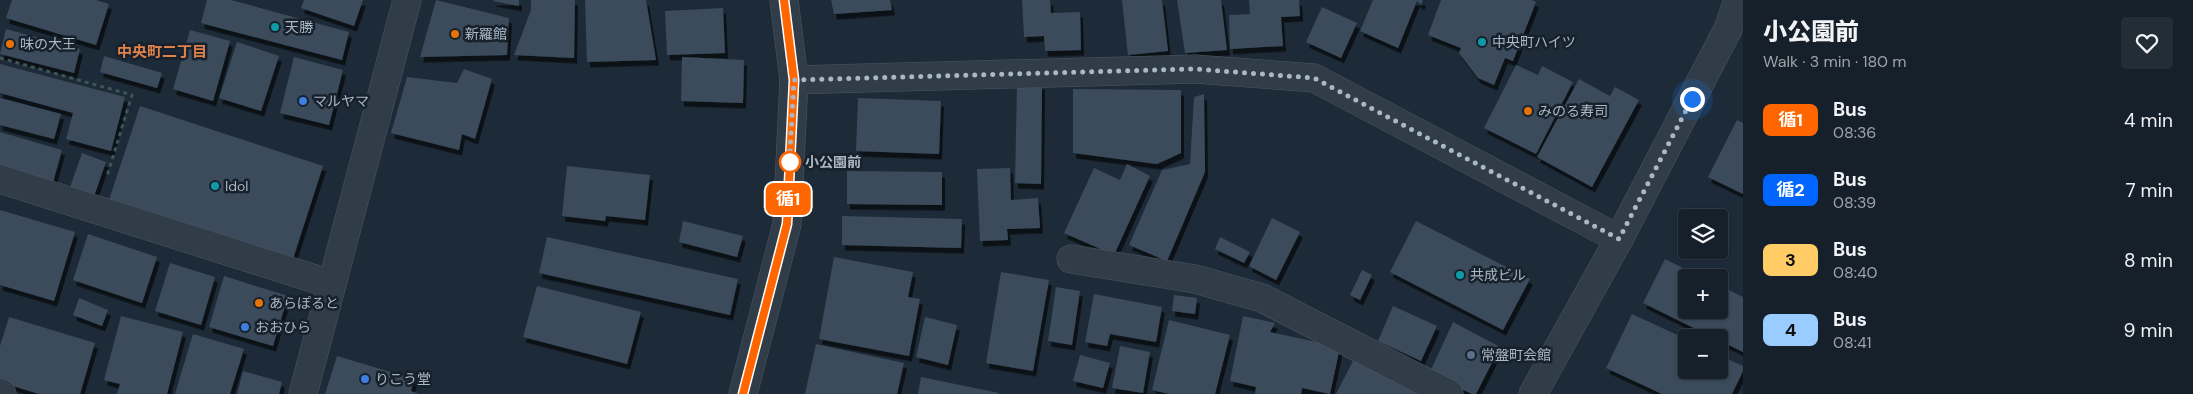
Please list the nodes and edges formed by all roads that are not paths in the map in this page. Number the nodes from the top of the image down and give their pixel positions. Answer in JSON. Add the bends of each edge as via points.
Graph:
{"nodes":[{"id":1,"x":407,"y":0,"type":"edge"},
{"id":2,"x":784,"y":0,"type":"edge"},
{"id":3,"x":1738,"y":0,"type":"edge"},
{"id":4,"x":794,"y":80,"type":"junction"},
{"id":5,"x":0,"y":179,"type":"edge"},
{"id":6,"x":1619,"y":239,"type":"junction"},
{"id":7,"x":1072,"y":259,"type":"dead end"},
{"id":8,"x":331,"y":284,"type":"junction"},
{"id":9,"x":303,"y":394,"type":"edge"},
{"id":10,"x":744,"y":394,"type":"edge"},
{"id":11,"x":1449,"y":394,"type":"edge"},
{"id":12,"x":1533,"y":394,"type":"edge"}],
"edges":[{"from":1,"to":8,"type":"street"},
{"from":2,"to":4,"type":"street"},
{"from":3,"to":6,"type":"street","via":[[1728,29]]},
{"from":4,"to":6,"type":"street","via":[[1195,69],[1314,78]]},
{"from":4,"to":10,"type":"street","via":[[787,224]]},
{"from":5,"to":8,"type":"street"},
{"from":6,"to":12,"type":"street"},
{"from":7,"to":11,"type":"street","via":[[1195,279],[1262,298]]},
{"from":8,"to":9,"type":"street"}]}
